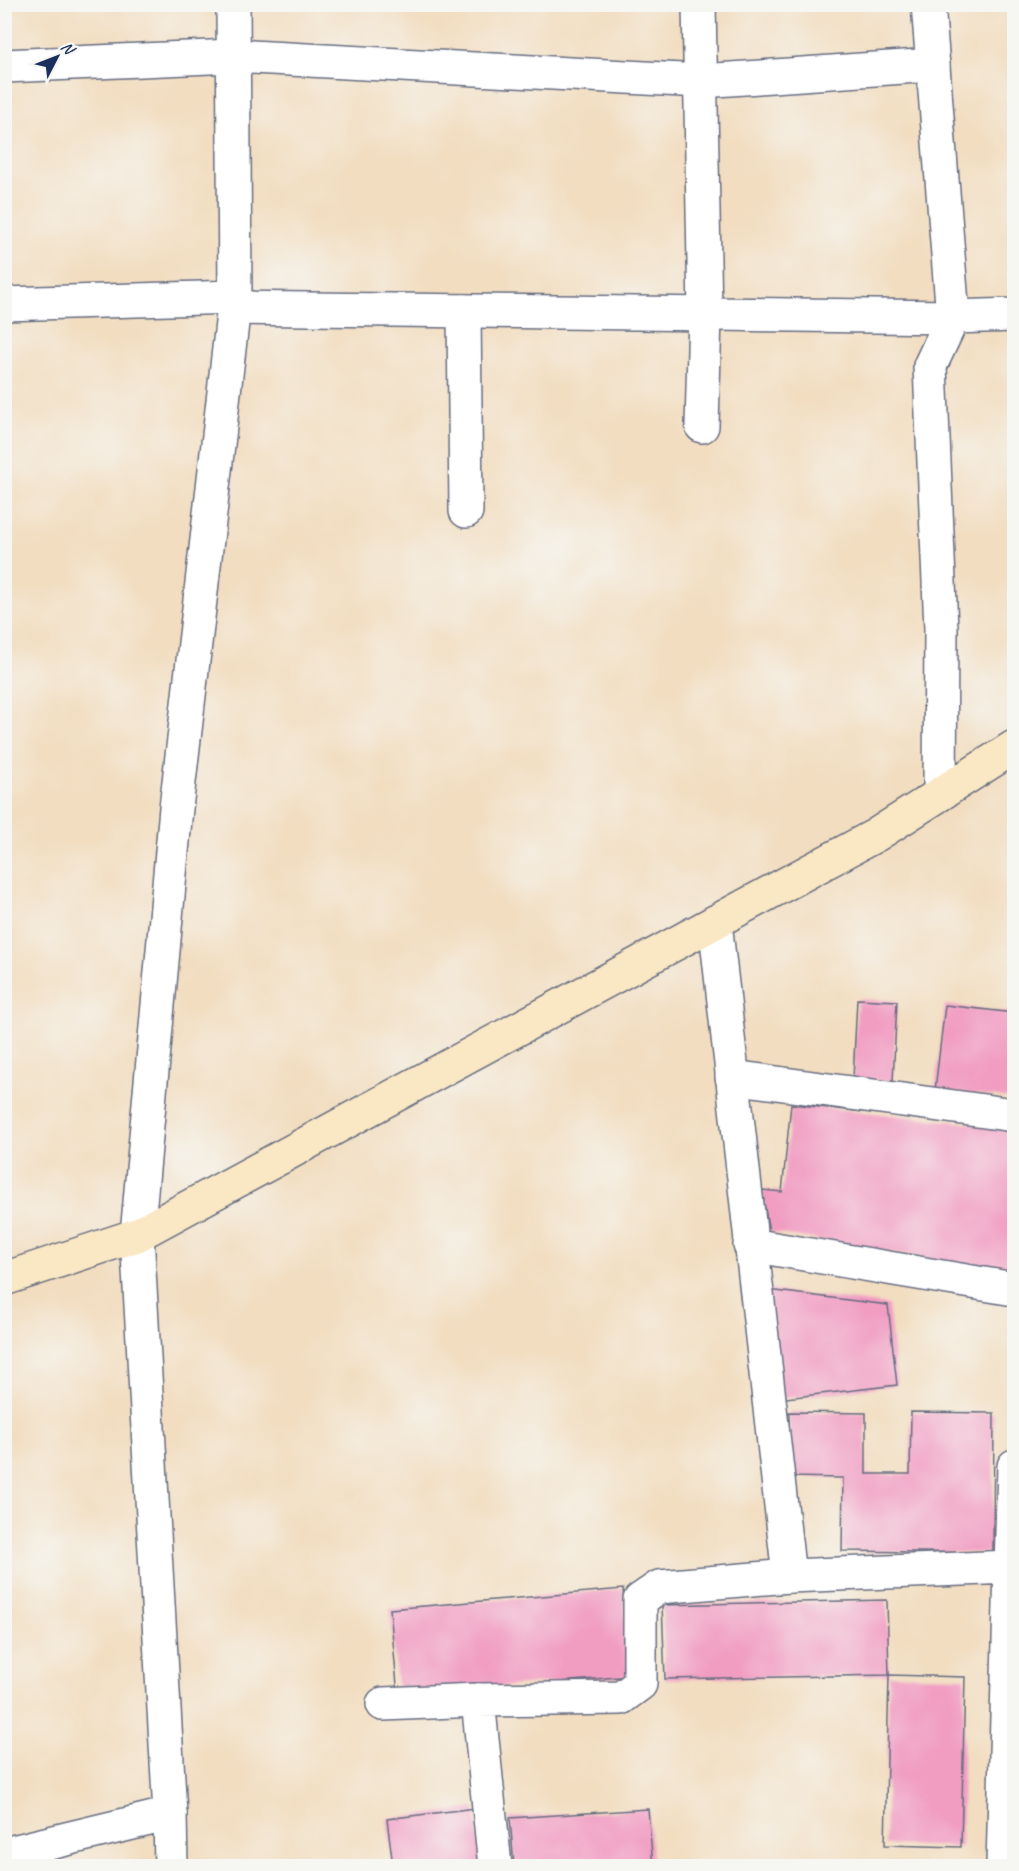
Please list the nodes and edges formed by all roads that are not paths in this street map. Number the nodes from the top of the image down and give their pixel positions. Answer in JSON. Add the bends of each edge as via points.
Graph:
{"nodes":[{"id":1,"x":233,"y":4,"type":"edge"},
{"id":2,"x":699,"y":4,"type":"edge"},
{"id":3,"x":928,"y":4,"type":"edge"},
{"id":4,"x":233,"y":56,"type":"junction"},
{"id":5,"x":933,"y":65,"type":"junction"},
{"id":6,"x":4,"y":66,"type":"edge"},
{"id":7,"x":700,"y":81,"type":"junction"},
{"id":8,"x":234,"y":303,"type":"junction"},
{"id":9,"x":4,"y":304,"type":"edge"},
{"id":10,"x":464,"y":311,"type":"junction"},
{"id":11,"x":705,"y":314,"type":"junction"},
{"id":12,"x":1014,"y":315,"type":"edge"},
{"id":13,"x":953,"y":317,"type":"junction"},
{"id":14,"x":702,"y":426,"type":"dead end"},
{"id":15,"x":466,"y":511,"type":"dead end"},
{"id":16,"x":1014,"y":747,"type":"edge"},
{"id":17,"x":940,"y":794,"type":"junction"},
{"id":18,"x":715,"y":922,"type":"junction"},
{"id":19,"x":732,"y":1077,"type":"junction"},
{"id":20,"x":1014,"y":1115,"type":"edge"},
{"id":21,"x":137,"y":1235,"type":"junction"},
{"id":22,"x":750,"y":1245,"type":"junction"},
{"id":23,"x":4,"y":1279,"type":"edge"},
{"id":24,"x":1014,"y":1289,"type":"edge"},
{"id":25,"x":1014,"y":1466,"type":"edge"},
{"id":26,"x":1011,"y":1567,"type":"junction"},
{"id":27,"x":789,"y":1576,"type":"junction"},
{"id":28,"x":478,"y":1700,"type":"junction"},
{"id":29,"x":383,"y":1704,"type":"dead end"},
{"id":30,"x":170,"y":1814,"type":"junction"},
{"id":31,"x":4,"y":1854,"type":"edge"},
{"id":32,"x":171,"y":1866,"type":"edge"},
{"id":33,"x":495,"y":1866,"type":"edge"},
{"id":34,"x":1003,"y":1866,"type":"edge"}],
"edges":[{"from":1,"to":4,"type":"street"},
{"from":2,"to":7,"type":"street"},
{"from":3,"to":5,"type":"street"},
{"from":4,"to":6,"type":"street"},
{"from":4,"to":7,"type":"street"},
{"from":4,"to":8,"type":"street"},
{"from":5,"to":7,"type":"street"},
{"from":5,"to":13,"type":"street"},
{"from":7,"to":11,"type":"street"},
{"from":8,"to":9,"type":"street"},
{"from":8,"to":10,"type":"street"},
{"from":8,"to":21,"type":"street","via":[[176,808]]},
{"from":10,"to":11,"type":"street"},
{"from":10,"to":15,"type":"street"},
{"from":11,"to":13,"type":"street"},
{"from":11,"to":14,"type":"street"},
{"from":12,"to":13,"type":"street"},
{"from":13,"to":17,"type":"street","via":[[930,366],[941,629]]},
{"from":16,"to":17,"type":"street"},
{"from":17,"to":18,"type":"street","via":[[876,835]]},
{"from":18,"to":19,"type":"street"},
{"from":18,"to":21,"type":"street"},
{"from":19,"to":20,"type":"street"},
{"from":19,"to":22,"type":"street"},
{"from":21,"to":23,"type":"street"},
{"from":21,"to":30,"type":"street"},
{"from":22,"to":24,"type":"street"},
{"from":22,"to":27,"type":"street"},
{"from":25,"to":26,"type":"street"},
{"from":26,"to":27,"type":"street"},
{"from":26,"to":34,"type":"street"},
{"from":27,"to":28,"type":"street","via":[[659,1587],[640,1600],[640,1684],[621,1698]]},
{"from":28,"to":29,"type":"street"},
{"from":28,"to":33,"type":"street"},
{"from":30,"to":31,"type":"street"},
{"from":30,"to":32,"type":"street"}]}
